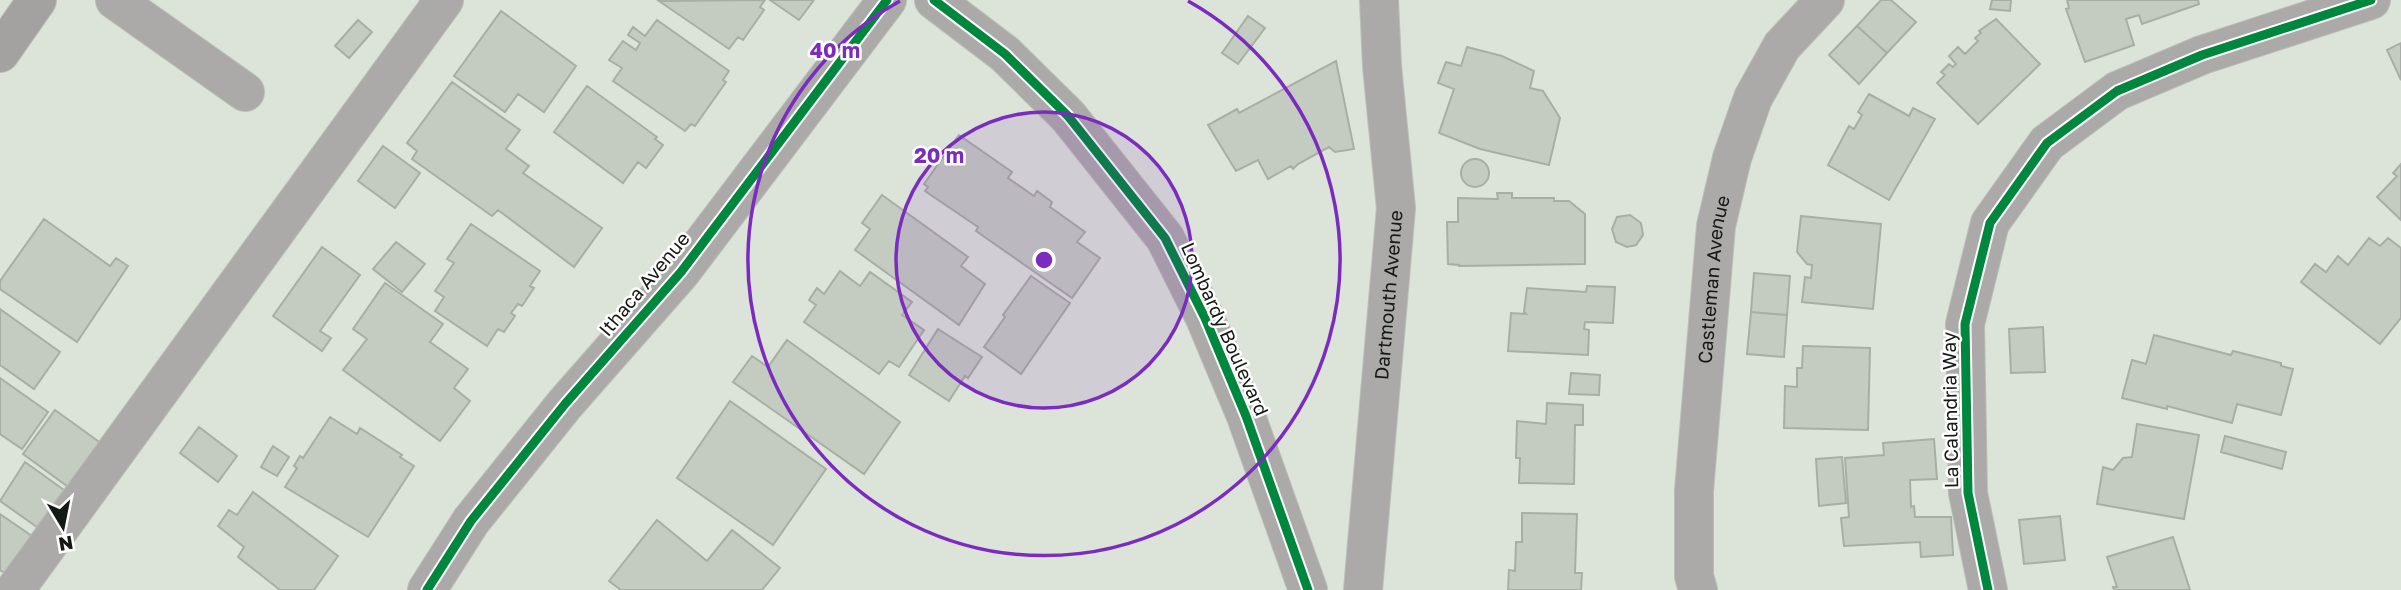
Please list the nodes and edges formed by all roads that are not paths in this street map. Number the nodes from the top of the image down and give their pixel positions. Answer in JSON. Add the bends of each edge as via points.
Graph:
{"nodes":[{"id":1,"x":37,"y":0,"type":"edge"},
{"id":2,"x":115,"y":0,"type":"edge"},
{"id":3,"x":444,"y":0,"type":"edge"},
{"id":4,"x":887,"y":0,"type":"edge"},
{"id":5,"x":934,"y":0,"type":"edge"},
{"id":6,"x":1379,"y":0,"type":"edge"},
{"id":7,"x":1825,"y":0,"type":"edge"},
{"id":8,"x":2371,"y":0,"type":"edge"},
{"id":9,"x":0,"y":53,"type":"edge"},
{"id":10,"x":245,"y":92,"type":"dead end"},
{"id":11,"x":15,"y":590,"type":"edge"},
{"id":12,"x":427,"y":590,"type":"edge"},
{"id":13,"x":1308,"y":590,"type":"edge"},
{"id":14,"x":1363,"y":590,"type":"edge"},
{"id":15,"x":1698,"y":590,"type":"edge"},
{"id":16,"x":1988,"y":590,"type":"edge"}],
"edges":[{"from":1,"to":9,"type":"main road"},
{"from":2,"to":10,"type":"street"},
{"from":3,"to":11,"type":"street"},
{"from":4,"to":12,"type":"street","name":"Ithaca Avenue","via":[[681,272],[471,520]]},
{"from":5,"to":13,"type":"street","name":"Lombardy Boulevard","via":[[1005,54],[1068,116],[1165,238],[1246,416]]},
{"from":6,"to":14,"type":"street","name":"Dartmouth Avenue","via":[[1396,208]]},
{"from":7,"to":15,"type":"street","name":"Castleman Avenue","via":[[1782,46],[1753,98],[1732,158],[1716,226],[1693,491]]},
{"from":8,"to":16,"type":"street","name":"La Calandria Way","via":[[2202,55],[2117,91],[2048,143],[1990,223],[1965,324],[1968,494]]}]}
